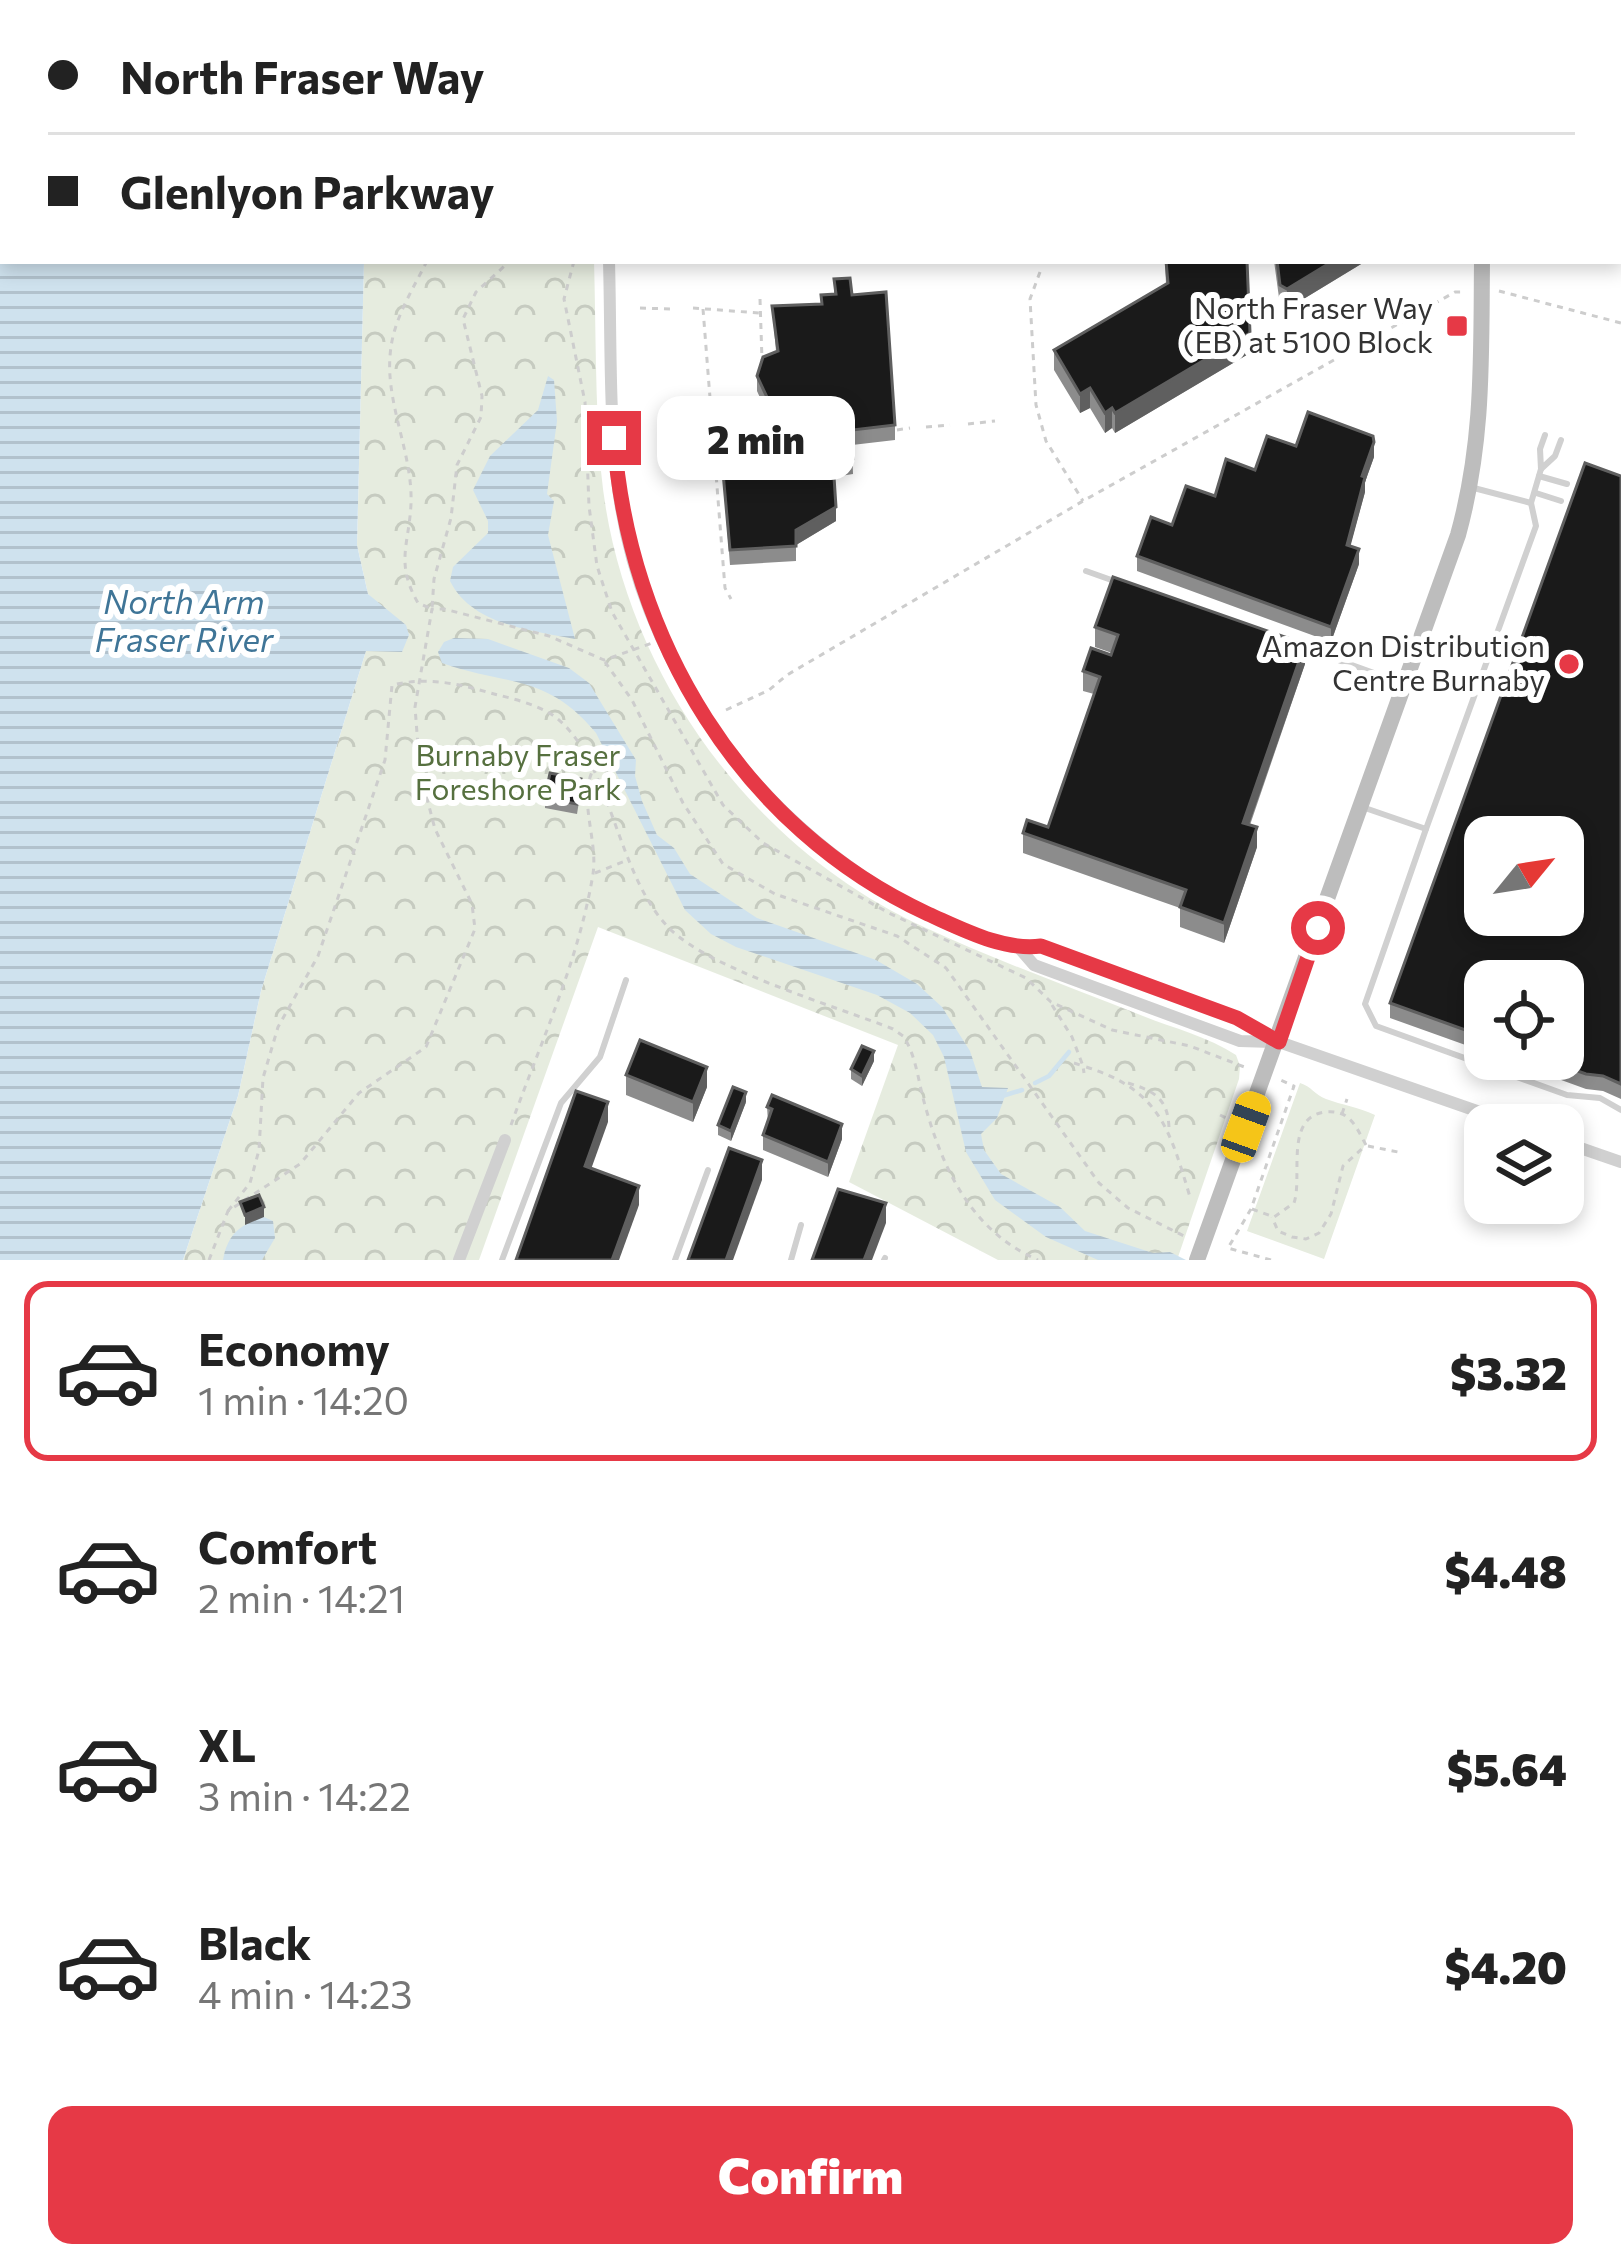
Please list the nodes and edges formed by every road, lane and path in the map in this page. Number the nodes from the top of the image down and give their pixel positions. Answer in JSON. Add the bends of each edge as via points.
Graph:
{"nodes":[{"id":1,"x":426,"y":264,"type":"edge"},
{"id":2,"x":507,"y":264,"type":"edge"},
{"id":3,"x":573,"y":264,"type":"edge"},
{"id":4,"x":609,"y":264,"type":"edge"},
{"id":5,"x":1482,"y":264,"type":"edge"},
{"id":6,"x":1040,"y":272,"type":"dead end"},
{"id":7,"x":1499,"y":291,"type":"dead end"},
{"id":8,"x":1466,"y":292,"type":"dead end"},
{"id":9,"x":760,"y":299,"type":"dead end"},
{"id":10,"x":640,"y":308,"type":"dead end"},
{"id":11,"x":693,"y":308,"type":"dead end"},
{"id":12,"x":670,"y":309,"type":"dead end"},
{"id":13,"x":703,"y":309,"type":"junction"},
{"id":14,"x":759,"y":313,"type":"junction"},
{"id":15,"x":1621,"y":323,"type":"edge"},
{"id":16,"x":762,"y":360,"type":"edge"},
{"id":17,"x":995,"y":421,"type":"dead end"},
{"id":18,"x":968,"y":424,"type":"dead end"},
{"id":19,"x":950,"y":425,"type":"dead end"},
{"id":20,"x":926,"y":427,"type":"dead end"},
{"id":21,"x":910,"y":428,"type":"dead end"},
{"id":22,"x":897,"y":430,"type":"edge"},
{"id":23,"x":1545,"y":435,"type":"dead end"},
{"id":24,"x":1561,"y":440,"type":"dead end"},
{"id":25,"x":1540,"y":472,"type":"junction"},
{"id":26,"x":1567,"y":484,"type":"dead end"},
{"id":27,"x":1470,"y":487,"type":"junction"},
{"id":28,"x":1534,"y":493,"type":"junction"},
{"id":29,"x":1083,"y":501,"type":"junction"},
{"id":30,"x":1561,"y":501,"type":"dead end"},
{"id":31,"x":1531,"y":503,"type":"junction"},
{"id":32,"x":1086,"y":571,"type":"dead end"},
{"id":33,"x":1128,"y":586,"type":"edge"},
{"id":34,"x":731,"y":599,"type":"dead end"},
{"id":35,"x":432,"y":609,"type":"junction"},
{"id":36,"x":662,"y":638,"type":"junction"},
{"id":37,"x":1296,"y":645,"type":"edge"},
{"id":38,"x":634,"y":652,"type":"junction"},
{"id":39,"x":604,"y":661,"type":"junction"},
{"id":40,"x":417,"y":679,"type":"junction"},
{"id":41,"x":1405,"y":684,"type":"junction"},
{"id":42,"x":726,"y":710,"type":"dead end"},
{"id":43,"x":592,"y":770,"type":"junction"},
{"id":44,"x":1361,"y":807,"type":"junction"},
{"id":45,"x":1426,"y":829,"type":"junction"},
{"id":46,"x":626,"y":860,"type":"junction"},
{"id":47,"x":593,"y":874,"type":"junction"},
{"id":48,"x":1020,"y":949,"type":"junction"},
{"id":49,"x":626,"y":980,"type":"dead end"},
{"id":50,"x":1051,"y":1002,"type":"dead end"},
{"id":51,"x":1279,"y":1042,"type":"junction"},
{"id":52,"x":1074,"y":1063,"type":"dead end"},
{"id":53,"x":1083,"y":1069,"type":"junction"},
{"id":54,"x":1126,"y":1082,"type":"junction"},
{"id":55,"x":1284,"y":1082,"type":"dead end"},
{"id":56,"x":1347,"y":1099,"type":"dead end"},
{"id":57,"x":1464,"y":1107,"type":"edge"},
{"id":58,"x":1621,"y":1110,"type":"edge"},
{"id":59,"x":1342,"y":1114,"type":"junction"},
{"id":60,"x":1169,"y":1130,"type":"junction"},
{"id":61,"x":506,"y":1140,"type":"joint"},
{"id":62,"x":1366,"y":1145,"type":"junction"},
{"id":63,"x":1584,"y":1149,"type":"edge"},
{"id":64,"x":1398,"y":1152,"type":"dead end"},
{"id":65,"x":1620,"y":1161,"type":"edge"},
{"id":66,"x":708,"y":1170,"type":"dead end"},
{"id":67,"x":1190,"y":1197,"type":"dead end"},
{"id":68,"x":1251,"y":1209,"type":"junction"},
{"id":69,"x":228,"y":1211,"type":"junction"},
{"id":70,"x":1272,"y":1217,"type":"junction"},
{"id":71,"x":801,"y":1225,"type":"dead end"},
{"id":72,"x":1184,"y":1236,"type":"dead end"},
{"id":73,"x":1199,"y":1254,"type":"edge"},
{"id":74,"x":209,"y":1260,"type":"edge"},
{"id":75,"x":459,"y":1260,"type":"edge"},
{"id":76,"x":502,"y":1260,"type":"edge"},
{"id":77,"x":675,"y":1260,"type":"edge"},
{"id":78,"x":790,"y":1260,"type":"edge"},
{"id":79,"x":1038,"y":1260,"type":"edge"},
{"id":80,"x":1271,"y":1260,"type":"edge"}],
"edges":[{"from":1,"to":35,"type":"path","via":[[397,324],[389,366],[411,502],[404,570],[418,603]]},
{"from":2,"to":35,"type":"path","via":[[476,292],[463,319],[481,417],[457,465]]},
{"from":3,"to":38,"type":"path","via":[[564,299],[585,402],[592,539],[612,612]]},
{"from":4,"to":36,"type":"street","via":[[617,482],[638,579]]},
{"from":5,"to":27,"type":"street","via":[[1483,396]]},
{"from":6,"to":29,"type":"path","via":[[1030,299],[1036,405],[1046,441]]},
{"from":7,"to":15,"type":"path"},
{"from":8,"to":29,"type":"path"},
{"from":9,"to":14,"type":"path"},
{"from":10,"to":12,"type":"path"},
{"from":11,"to":13,"type":"path"},
{"from":13,"to":14,"type":"path"},
{"from":13,"to":34,"type":"path"},
{"from":14,"to":16,"type":"path"},
{"from":17,"to":18,"type":"path"},
{"from":19,"to":20,"type":"path"},
{"from":21,"to":22,"type":"path"},
{"from":23,"to":25,"type":"lane"},
{"from":24,"to":25,"type":"lane"},
{"from":25,"to":26,"type":"lane"},
{"from":25,"to":28,"type":"lane"},
{"from":27,"to":31,"type":"lane"},
{"from":27,"to":41,"type":"street"},
{"from":28,"to":30,"type":"lane"},
{"from":28,"to":31,"type":"lane"},
{"from":29,"to":42,"type":"path"},
{"from":31,"to":45,"type":"lane","via":[[1536,526]]},
{"from":32,"to":33,"type":"lane"},
{"from":35,"to":39,"type":"path","via":[[549,636]]},
{"from":35,"to":40,"type":"path"},
{"from":36,"to":38,"type":"path"},
{"from":36,"to":48,"type":"street","via":[[734,758],[803,830],[891,895]]},
{"from":37,"to":41,"type":"lane"},
{"from":38,"to":39,"type":"path"},
{"from":39,"to":72,"type":"path","via":[[724,864],[775,894],[927,952],[964,990],[1099,1184]]},
{"from":40,"to":43,"type":"path","via":[[467,686],[552,715]]},
{"from":40,"to":69,"type":"path","via":[[392,685],[386,760],[318,956],[278,1027],[262,1078],[259,1150],[250,1183]]},
{"from":40,"to":69,"type":"path","via":[[420,772],[475,929],[426,1047],[358,1093],[300,1165]]},
{"from":41,"to":44,"type":"street"},
{"from":43,"to":46,"type":"path"},
{"from":43,"to":47,"type":"path","via":[[586,785]]},
{"from":44,"to":45,"type":"lane"},
{"from":44,"to":51,"type":"street"},
{"from":45,"to":58,"type":"lane","via":[[1365,1004],[1376,1026]]},
{"from":46,"to":47,"type":"path"},
{"from":46,"to":79,"type":"path","via":[[658,915],[687,943],[903,1036],[949,1176],[980,1219]]},
{"from":47,"to":61,"type":"path","via":[[576,946]]},
{"from":48,"to":51,"type":"street","via":[[1041,946],[1237,1018]]},
{"from":48,"to":51,"type":"street","via":[[1034,965],[1240,1041]]},
{"from":49,"to":76,"type":"lane","via":[[600,1057],[561,1103]]},
{"from":50,"to":53,"type":"path"},
{"from":51,"to":57,"type":"street"},
{"from":51,"to":73,"type":"street"},
{"from":52,"to":53,"type":"path"},
{"from":53,"to":54,"type":"path"},
{"from":54,"to":60,"type":"path"},
{"from":54,"to":60,"type":"path","via":[[1158,1094]]},
{"from":55,"to":68,"type":"path","via":[[1294,1085]]},
{"from":56,"to":59,"type":"path"},
{"from":59,"to":62,"type":"path"},
{"from":59,"to":70,"type":"path","via":[[1318,1113],[1304,1125],[1294,1203]]},
{"from":60,"to":67,"type":"path"},
{"from":61,"to":75,"type":"street"},
{"from":62,"to":64,"type":"path"},
{"from":62,"to":70,"type":"path","via":[[1343,1166],[1319,1233],[1292,1238]]},
{"from":63,"to":65,"type":"street"},
{"from":66,"to":77,"type":"lane"},
{"from":68,"to":70,"type":"path"},
{"from":68,"to":80,"type":"path","via":[[1228,1248]]},
{"from":69,"to":74,"type":"path"},
{"from":71,"to":78,"type":"lane"}]}
